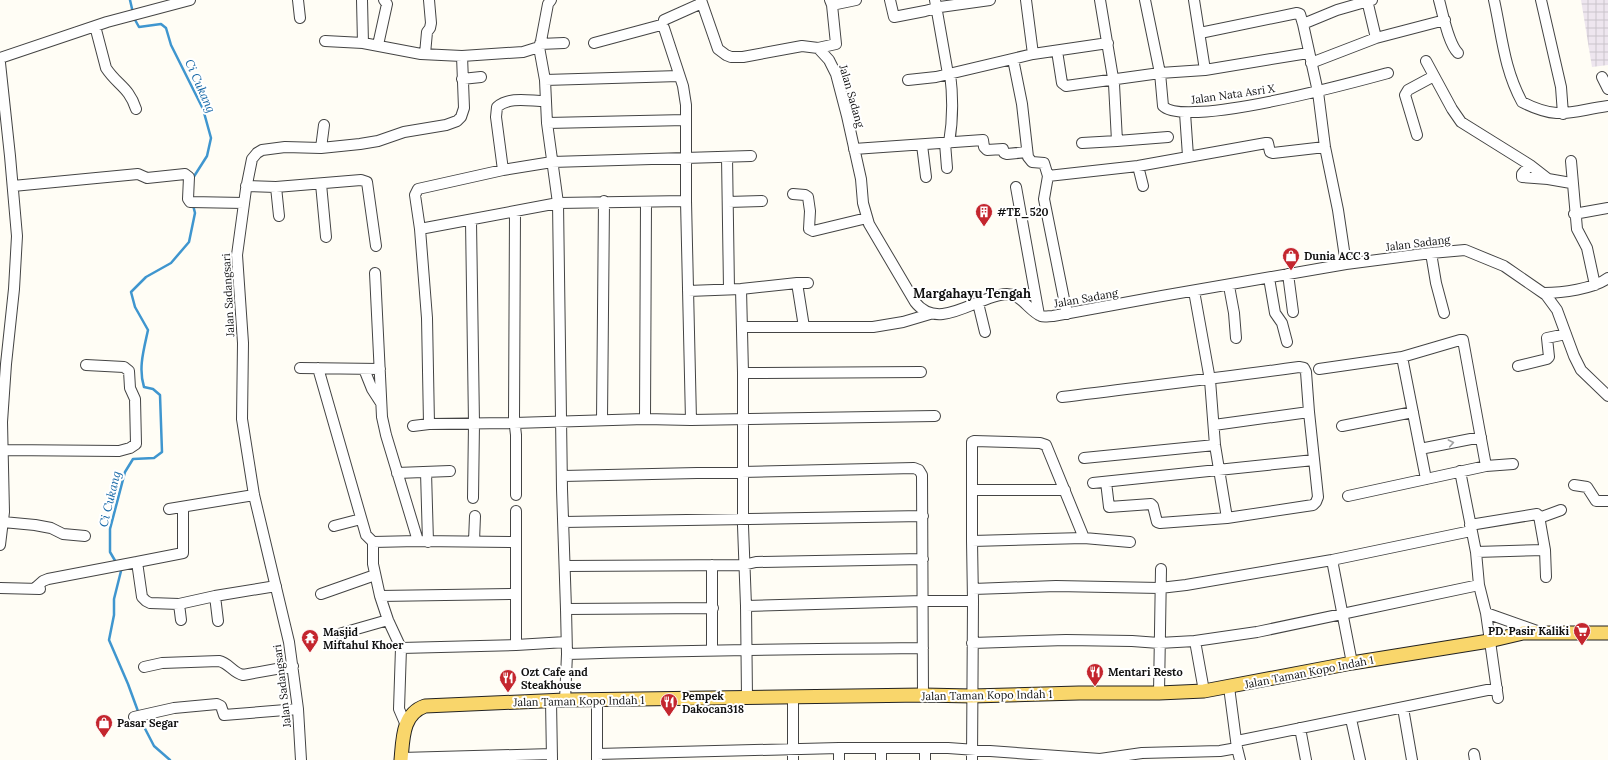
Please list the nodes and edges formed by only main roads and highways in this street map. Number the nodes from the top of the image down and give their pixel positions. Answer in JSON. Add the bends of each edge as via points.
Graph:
{"nodes":[{"id":1,"x":1608,"y":633,"type":"edge"},
{"id":2,"x":401,"y":759,"type":"edge"}],
"edges":[{"from":1,"to":2,"type":"main road","name":"Jalan Taman Kopo Indah 1","via":[[1523,634],[1229,687],[1159,694],[565,700],[425,706],[413,712],[405,723]]}]}
